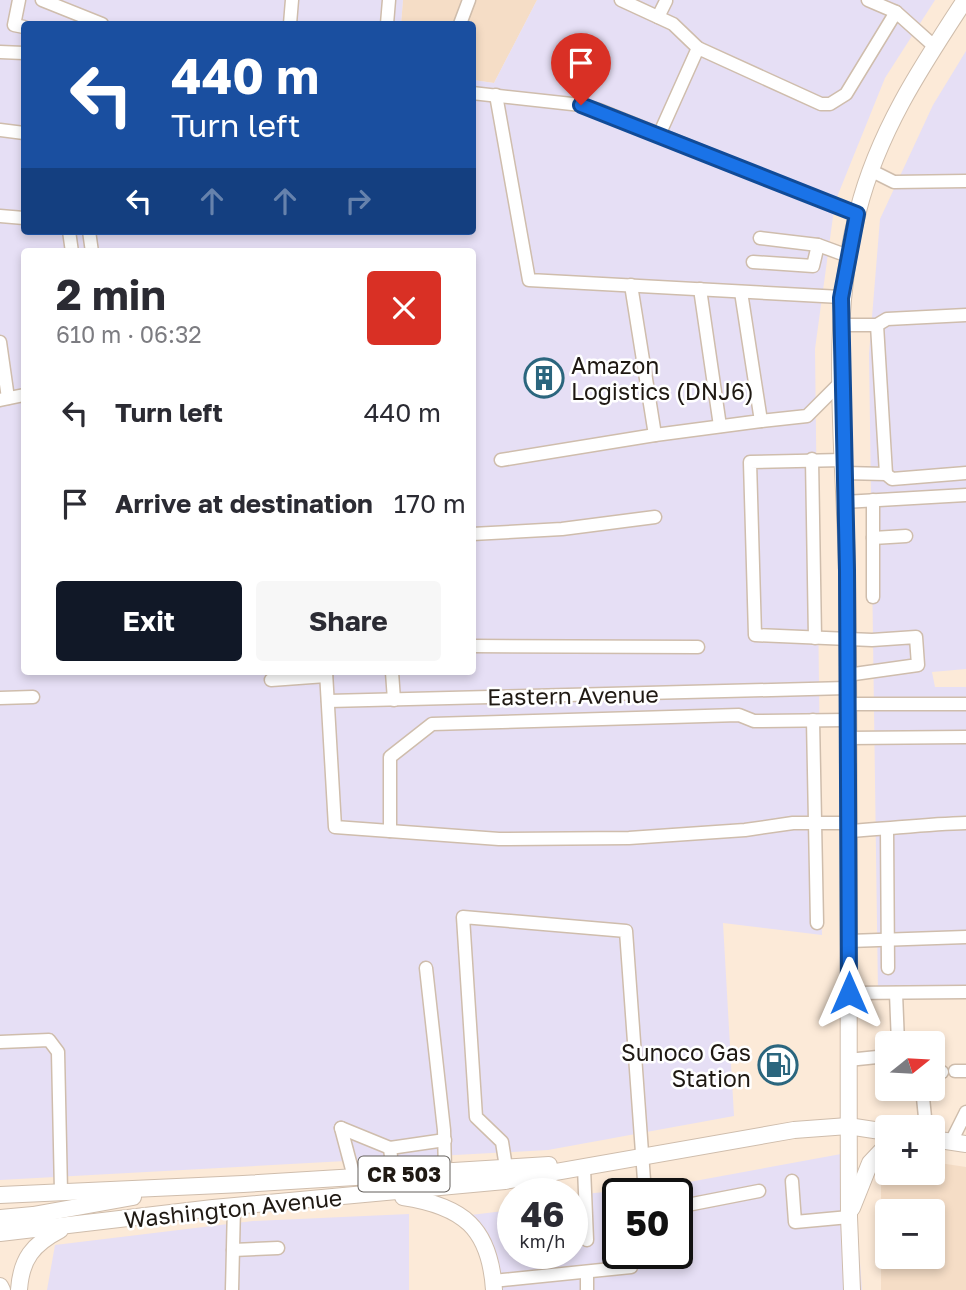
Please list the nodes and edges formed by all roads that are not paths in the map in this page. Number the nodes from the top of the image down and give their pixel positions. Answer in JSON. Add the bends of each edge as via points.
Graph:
{"nodes":[{"id":1,"x":19,"y":0,"type":"edge"},
{"id":2,"x":42,"y":0,"type":"edge"},
{"id":3,"x":292,"y":0,"type":"edge"},
{"id":4,"x":389,"y":0,"type":"edge"},
{"id":5,"x":469,"y":0,"type":"edge"},
{"id":6,"x":621,"y":0,"type":"edge"},
{"id":7,"x":666,"y":0,"type":"edge"},
{"id":8,"x":868,"y":0,"type":"edge"},
{"id":9,"x":965,"y":0,"type":"edge"},
{"id":10,"x":59,"y":3,"type":"edge"},
{"id":11,"x":896,"y":12,"type":"junction"},
{"id":12,"x":658,"y":17,"type":"junction"},
{"id":13,"x":96,"y":21,"type":"edge"},
{"id":14,"x":290,"y":21,"type":"edge"},
{"id":15,"x":387,"y":21,"type":"edge"},
{"id":16,"x":461,"y":21,"type":"edge"},
{"id":17,"x":21,"y":26,"type":"edge"},
{"id":18,"x":934,"y":46,"type":"junction"},
{"id":19,"x":698,"y":48,"type":"junction"},
{"id":20,"x":0,"y":52,"type":"edge"},
{"id":21,"x":21,"y":53,"type":"edge"},
{"id":22,"x":476,"y":93,"type":"edge"},
{"id":23,"x":496,"y":95,"type":"junction"},
{"id":24,"x":0,"y":130,"type":"edge"},
{"id":25,"x":21,"y":133,"type":"edge"},
{"id":26,"x":659,"y":135,"type":"junction"},
{"id":27,"x":870,"y":170,"type":"junction"},
{"id":28,"x":966,"y":181,"type":"edge"},
{"id":29,"x":857,"y":214,"type":"junction"},
{"id":30,"x":0,"y":216,"type":"edge"},
{"id":31,"x":21,"y":218,"type":"edge"},
{"id":32,"x":760,"y":238,"type":"dead end"},
{"id":33,"x":818,"y":245,"type":"junction"},
{"id":34,"x":848,"y":256,"type":"junction"},
{"id":35,"x":753,"y":262,"type":"dead end"},
{"id":36,"x":631,"y":285,"type":"junction"},
{"id":37,"x":701,"y":289,"type":"junction"},
{"id":38,"x":741,"y":292,"type":"junction"},
{"id":39,"x":841,"y":298,"type":"junction"},
{"id":40,"x":966,"y":315,"type":"edge"},
{"id":41,"x":842,"y":325,"type":"junction"},
{"id":42,"x":877,"y":325,"type":"junction"},
{"id":43,"x":0,"y":342,"type":"edge"},
{"id":44,"x":842,"y":381,"type":"junction"},
{"id":45,"x":4,"y":399,"type":"edge"},
{"id":46,"x":761,"y":421,"type":"junction"},
{"id":47,"x":720,"y":426,"type":"junction"},
{"id":48,"x":655,"y":435,"type":"junction"},
{"id":49,"x":812,"y":459,"type":"junction"},
{"id":50,"x":501,"y":460,"type":"dead end"},
{"id":51,"x":844,"y":466,"type":"junction"},
{"id":52,"x":966,"y":473,"type":"edge"},
{"id":53,"x":886,"y":474,"type":"junction"},
{"id":54,"x":966,"y":495,"type":"edge"},
{"id":55,"x":873,"y":500,"type":"junction"},
{"id":56,"x":844,"y":502,"type":"junction"},
{"id":57,"x":655,"y":517,"type":"dead end"},
{"id":58,"x":476,"y":534,"type":"edge"},
{"id":59,"x":906,"y":536,"type":"dead end"},
{"id":60,"x":873,"y":538,"type":"junction"},
{"id":61,"x":873,"y":597,"type":"dead end"},
{"id":62,"x":815,"y":638,"type":"junction"},
{"id":63,"x":847,"y":639,"type":"junction"},
{"id":64,"x":476,"y":646,"type":"edge"},
{"id":65,"x":698,"y":647,"type":"dead end"},
{"id":66,"x":317,"y":675,"type":"edge"},
{"id":67,"x":326,"y":675,"type":"edge"},
{"id":68,"x":392,"y":675,"type":"edge"},
{"id":69,"x":271,"y":680,"type":"dead end"},
{"id":70,"x":33,"y":697,"type":"dead end"},
{"id":71,"x":847,"y":697,"type":"junction"},
{"id":72,"x":0,"y":698,"type":"edge"},
{"id":73,"x":394,"y":700,"type":"junction"},
{"id":74,"x":328,"y":701,"type":"junction"},
{"id":75,"x":966,"y":704,"type":"edge"},
{"id":76,"x":813,"y":720,"type":"junction"},
{"id":77,"x":966,"y":737,"type":"edge"},
{"id":78,"x":847,"y":738,"type":"junction"},
{"id":79,"x":966,"y":823,"type":"edge"},
{"id":80,"x":815,"y":824,"type":"junction"},
{"id":81,"x":848,"y":827,"type":"junction"},
{"id":82,"x":887,"y":829,"type":"junction"},
{"id":83,"x":390,"y":831,"type":"junction"},
{"id":84,"x":817,"y":923,"type":"dead end"},
{"id":85,"x":966,"y":937,"type":"edge"},
{"id":86,"x":888,"y":939,"type":"junction"},
{"id":87,"x":849,"y":941,"type":"junction"},
{"id":88,"x":426,"y":968,"type":"dead end"},
{"id":89,"x":888,"y":968,"type":"dead end"},
{"id":90,"x":966,"y":992,"type":"edge"},
{"id":91,"x":849,"y":993,"type":"junction"},
{"id":92,"x":896,"y":993,"type":"junction"},
{"id":93,"x":898,"y":1031,"type":"edge"},
{"id":94,"x":0,"y":1042,"type":"edge"},
{"id":95,"x":875,"y":1057,"type":"edge"},
{"id":96,"x":848,"y":1060,"type":"junction"},
{"id":97,"x":966,"y":1112,"type":"edge"},
{"id":98,"x":848,"y":1126,"type":"junction"},
{"id":99,"x":875,"y":1130,"type":"edge"},
{"id":100,"x":444,"y":1140,"type":"junction"},
{"id":101,"x":958,"y":1143,"type":"edge"},
{"id":102,"x":390,"y":1148,"type":"junction"},
{"id":103,"x":875,"y":1158,"type":"edge"},
{"id":104,"x":637,"y":1159,"type":"junction"},
{"id":105,"x":506,"y":1167,"type":"junction"},
{"id":106,"x":584,"y":1168,"type":"junction"},
{"id":107,"x":445,"y":1171,"type":"junction"},
{"id":108,"x":393,"y":1174,"type":"junction"},
{"id":109,"x":354,"y":1177,"type":"junction"},
{"id":110,"x":584,"y":1178,"type":"edge"},
{"id":111,"x":641,"y":1178,"type":"edge"},
{"id":112,"x":792,"y":1181,"type":"dead end"},
{"id":113,"x":176,"y":1187,"type":"junction"},
{"id":114,"x":759,"y":1191,"type":"dead end"},
{"id":115,"x":61,"y":1192,"type":"junction"},
{"id":116,"x":377,"y":1193,"type":"junction"},
{"id":117,"x":0,"y":1195,"type":"edge"},
{"id":118,"x":693,"y":1204,"type":"edge"},
{"id":119,"x":234,"y":1206,"type":"junction"},
{"id":120,"x":849,"y":1217,"type":"junction"},
{"id":121,"x":0,"y":1218,"type":"edge"},
{"id":122,"x":68,"y":1227,"type":"junction"},
{"id":123,"x":0,"y":1233,"type":"edge"},
{"id":124,"x":278,"y":1248,"type":"dead end"},
{"id":125,"x":233,"y":1250,"type":"junction"},
{"id":126,"x":613,"y":1269,"type":"edge"},
{"id":127,"x":587,"y":1272,"type":"junction"},
{"id":128,"x":494,"y":1286,"type":"edge"},
{"id":129,"x":19,"y":1290,"type":"edge"},
{"id":130,"x":232,"y":1290,"type":"edge"},
{"id":131,"x":587,"y":1290,"type":"edge"},
{"id":132,"x":852,"y":1290,"type":"edge"}],
"edges":[{"from":1,"to":17,"type":"street","via":[[14,25]]},
{"from":2,"to":10,"type":"street"},
{"from":3,"to":14,"type":"street"},
{"from":4,"to":15,"type":"street"},
{"from":5,"to":16,"type":"street"},
{"from":6,"to":12,"type":"street"},
{"from":7,"to":12,"type":"street"},
{"from":8,"to":11,"type":"street"},
{"from":9,"to":18,"type":"main road"},
{"from":10,"to":13,"type":"street"},
{"from":11,"to":18,"type":"street"},
{"from":11,"to":19,"type":"street","via":[[846,94],[830,104],[812,101]]},
{"from":12,"to":19,"type":"street","via":[[673,24]]},
{"from":18,"to":27,"type":"main road","via":[[901,100]]},
{"from":19,"to":26,"type":"street"},
{"from":20,"to":21,"type":"street"},
{"from":22,"to":23,"type":"street"},
{"from":23,"to":26,"type":"street","via":[[581,105]]},
{"from":23,"to":36,"type":"street","via":[[530,280]]},
{"from":24,"to":25,"type":"street"},
{"from":26,"to":29,"type":"street"},
{"from":27,"to":28,"type":"street","via":[[894,183]]},
{"from":27,"to":29,"type":"main road"},
{"from":29,"to":34,"type":"main road"},
{"from":30,"to":31,"type":"street"},
{"from":32,"to":33,"type":"street"},
{"from":33,"to":34,"type":"street"},
{"from":33,"to":35,"type":"street","via":[[813,266]]},
{"from":34,"to":39,"type":"main road"},
{"from":36,"to":37,"type":"street"},
{"from":36,"to":48,"type":"street"},
{"from":37,"to":38,"type":"street"},
{"from":37,"to":47,"type":"street"},
{"from":38,"to":39,"type":"street"},
{"from":38,"to":46,"type":"street"},
{"from":39,"to":41,"type":"main road"},
{"from":40,"to":42,"type":"street","via":[[887,319]]},
{"from":41,"to":42,"type":"street"},
{"from":41,"to":44,"type":"main road"},
{"from":42,"to":53,"type":"street"},
{"from":43,"to":45,"type":"street"},
{"from":44,"to":46,"type":"street","via":[[807,416]]},
{"from":44,"to":51,"type":"main road"},
{"from":46,"to":47,"type":"street"},
{"from":47,"to":48,"type":"street"},
{"from":48,"to":50,"type":"street"},
{"from":49,"to":51,"type":"street"},
{"from":49,"to":62,"type":"street"},
{"from":49,"to":62,"type":"street","via":[[750,462],[755,635]]},
{"from":51,"to":53,"type":"street"},
{"from":51,"to":56,"type":"main road"},
{"from":52,"to":53,"type":"street","via":[[892,479]]},
{"from":54,"to":55,"type":"street"},
{"from":55,"to":56,"type":"street"},
{"from":55,"to":60,"type":"street"},
{"from":56,"to":63,"type":"main road"},
{"from":57,"to":58,"type":"street"},
{"from":59,"to":60,"type":"street"},
{"from":60,"to":61,"type":"street"},
{"from":62,"to":63,"type":"street"},
{"from":63,"to":71,"type":"main road"},
{"from":63,"to":71,"type":"street","via":[[916,637],[918,665]]},
{"from":64,"to":65,"type":"street"},
{"from":66,"to":69,"type":"street"},
{"from":67,"to":74,"type":"street"},
{"from":68,"to":73,"type":"street"},
{"from":70,"to":72,"type":"street"},
{"from":71,"to":73,"type":"street","name":"Eastern Avenue"},
{"from":71,"to":75,"type":"street"},
{"from":71,"to":76,"type":"street"},
{"from":71,"to":78,"type":"main road"},
{"from":73,"to":74,"type":"street","name":"Eastern Avenue"},
{"from":74,"to":83,"type":"street","via":[[335,827]]},
{"from":76,"to":80,"type":"street"},
{"from":76,"to":83,"type":"street","via":[[754,721],[739,715],[432,724],[390,757]]},
{"from":77,"to":78,"type":"street"},
{"from":78,"to":81,"type":"main road"},
{"from":79,"to":82,"type":"street"},
{"from":80,"to":81,"type":"street"},
{"from":80,"to":83,"type":"street","via":[[629,838],[499,839]]},
{"from":80,"to":84,"type":"street"},
{"from":81,"to":82,"type":"street"},
{"from":81,"to":87,"type":"main road"},
{"from":82,"to":86,"type":"street"},
{"from":85,"to":86,"type":"street"},
{"from":86,"to":87,"type":"street"},
{"from":86,"to":89,"type":"street"},
{"from":87,"to":91,"type":"main road"},
{"from":88,"to":100,"type":"street"},
{"from":90,"to":92,"type":"street"},
{"from":91,"to":92,"type":"street"},
{"from":91,"to":96,"type":"main road"},
{"from":92,"to":93,"type":"street"},
{"from":94,"to":115,"type":"street","via":[[49,1040],[58,1052]]},
{"from":95,"to":96,"type":"street"},
{"from":96,"to":98,"type":"main road"},
{"from":97,"to":101,"type":"street"},
{"from":98,"to":99,"type":"main road","number":"CR 503"},
{"from":98,"to":104,"type":"main road","name":"Washington Avenue","number":"CR 503","via":[[794,1130]]},
{"from":98,"to":120,"type":"main road"},
{"from":100,"to":102,"type":"street"},
{"from":100,"to":107,"type":"street"},
{"from":102,"to":108,"type":"street"},
{"from":102,"to":109,"type":"street","via":[[341,1128]]},
{"from":103,"to":120,"type":"main road"},
{"from":104,"to":105,"type":"main road","name":"Washington Avenue","number":"CR 503"},
{"from":104,"to":105,"type":"street","via":[[626,931],[463,917],[475,1116],[502,1142]]},
{"from":104,"to":106,"type":"main road","name":"Washington Avenue","number":"CR 503"},
{"from":104,"to":111,"type":"street"},
{"from":105,"to":107,"type":"main road","name":"Washington Avenue","number":"CR 503"},
{"from":106,"to":110,"type":"street"},
{"from":106,"to":116,"type":"main road","name":"Washington Avenue","number":"CR 503"},
{"from":107,"to":108,"type":"main road","name":"Washington Avenue","number":"CR 503"},
{"from":108,"to":109,"type":"main road","name":"Washington Avenue","number":"CR 503"},
{"from":109,"to":113,"type":"main road","name":"Washington Avenue","number":"CR 503"},
{"from":112,"to":120,"type":"street","via":[[794,1222]]},
{"from":113,"to":115,"type":"main road","name":"Washington Avenue","number":"CR 503"},
{"from":113,"to":121,"type":"main road"},
{"from":114,"to":118,"type":"street"},
{"from":115,"to":117,"type":"main road","name":"Washington Avenue","number":"CR 503"},
{"from":116,"to":119,"type":"main road","name":"Washington Avenue","number":"CR 503"},
{"from":116,"to":128,"type":"main road","via":[[434,1202],[463,1216],[486,1247]]},
{"from":119,"to":122,"type":"main road","name":"Washington Avenue","number":"CR 503"},
{"from":119,"to":125,"type":"street"},
{"from":120,"to":132,"type":"main road"},
{"from":122,"to":123,"type":"main road","name":"Washington Avenue","number":"CR 503"},
{"from":122,"to":129,"type":"main road","via":[[30,1251]]},
{"from":124,"to":125,"type":"street"},
{"from":125,"to":130,"type":"street"},
{"from":126,"to":127,"type":"street"},
{"from":127,"to":128,"type":"street"},
{"from":127,"to":131,"type":"street"}]}
